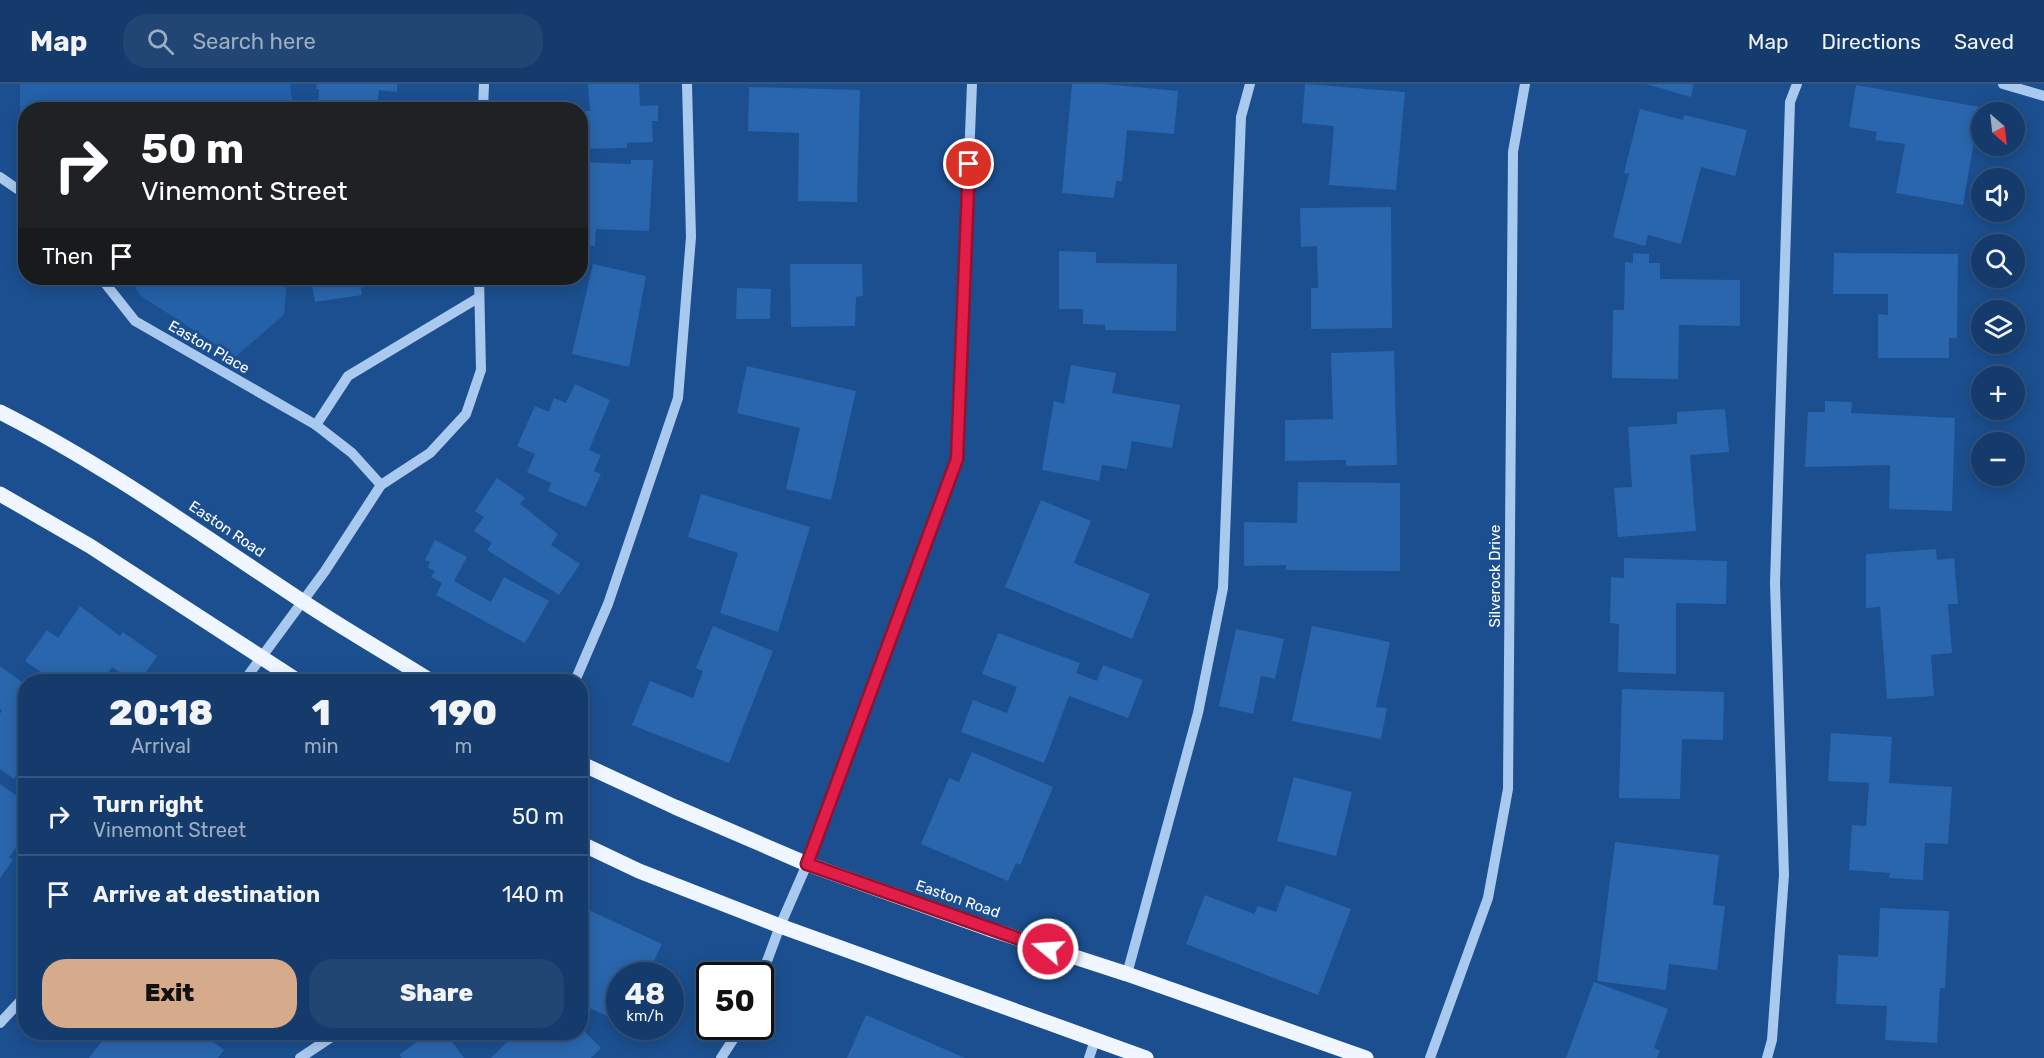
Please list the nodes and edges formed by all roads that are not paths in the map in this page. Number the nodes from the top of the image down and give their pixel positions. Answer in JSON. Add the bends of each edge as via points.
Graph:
{"nodes":[{"id":1,"x":484,"y":84,"type":"edge"},
{"id":2,"x":687,"y":84,"type":"edge"},
{"id":3,"x":972,"y":84,"type":"edge"},
{"id":4,"x":1250,"y":84,"type":"edge"},
{"id":5,"x":1525,"y":84,"type":"edge"},
{"id":6,"x":1797,"y":84,"type":"edge"},
{"id":7,"x":2003,"y":84,"type":"edge"},
{"id":8,"x":2044,"y":96,"type":"edge"},
{"id":9,"x":483,"y":102,"type":"edge"},
{"id":10,"x":0,"y":177,"type":"edge"},
{"id":11,"x":18,"y":189,"type":"edge"},
{"id":12,"x":107,"y":285,"type":"edge"},
{"id":13,"x":479,"y":285,"type":"edge"},
{"id":14,"x":478,"y":298,"type":"junction"},
{"id":15,"x":0,"y":412,"type":"edge"},
{"id":16,"x":316,"y":424,"type":"junction"},
{"id":17,"x":381,"y":484,"type":"junction"},
{"id":18,"x":0,"y":494,"type":"edge"},
{"id":19,"x":302,"y":601,"type":"junction"},
{"id":20,"x":260,"y":657,"type":"junction"},
{"id":21,"x":249,"y":674,"type":"edge"},
{"id":22,"x":287,"y":674,"type":"edge"},
{"id":23,"x":420,"y":674,"type":"edge"},
{"id":24,"x":578,"y":674,"type":"edge"},
{"id":25,"x":588,"y":767,"type":"edge"},
{"id":26,"x":588,"y":847,"type":"edge"},
{"id":27,"x":807,"y":864,"type":"junction"},
{"id":28,"x":780,"y":926,"type":"junction"},
{"id":29,"x":767,"y":962,"type":"edge"},
{"id":30,"x":1127,"y":975,"type":"junction"},
{"id":31,"x":18,"y":1004,"type":"edge"},
{"id":32,"x":0,"y":1023,"type":"edge"},
{"id":33,"x":327,"y":1040,"type":"edge"},
{"id":34,"x":733,"y":1040,"type":"edge"},
{"id":35,"x":1095,"y":1040,"type":"junction"},
{"id":36,"x":300,"y":1058,"type":"edge"},
{"id":37,"x":721,"y":1058,"type":"edge"},
{"id":38,"x":1089,"y":1058,"type":"edge"},
{"id":39,"x":1146,"y":1058,"type":"edge"},
{"id":40,"x":1366,"y":1058,"type":"edge"},
{"id":41,"x":1430,"y":1058,"type":"edge"},
{"id":42,"x":1767,"y":1058,"type":"edge"}],
"edges":[{"from":1,"to":9,"type":"street"},
{"from":2,"to":24,"type":"street","via":[[691,237],[678,398],[608,604]]},
{"from":3,"to":27,"type":"street","via":[[957,459]]},
{"from":4,"to":30,"type":"street","via":[[1240,128],[1223,588],[1198,713]]},
{"from":5,"to":41,"type":"street","name":"Silverock Drive","via":[[1513,152],[1508,789],[1488,898]]},
{"from":6,"to":42,"type":"street","via":[[1790,102],[1775,583],[1784,874],[1772,1040]]},
{"from":7,"to":8,"type":"street"},
{"from":10,"to":11,"type":"street"},
{"from":12,"to":16,"type":"street","name":"Easton Place","via":[[135,321]]},
{"from":13,"to":14,"type":"street"},
{"from":14,"to":16,"type":"street","via":[[348,376]]},
{"from":14,"to":17,"type":"street","via":[[481,370],[466,414],[430,453]]},
{"from":15,"to":19,"type":"main road","name":"Easton Road","via":[[96,465]]},
{"from":16,"to":17,"type":"street","name":"Easton Place","via":[[352,453]]},
{"from":17,"to":19,"type":"street"},
{"from":18,"to":20,"type":"main road","via":[[90,546]]},
{"from":19,"to":20,"type":"street"},
{"from":19,"to":23,"type":"main road","name":"Easton Road"},
{"from":20,"to":21,"type":"street"},
{"from":20,"to":22,"type":"main road"},
{"from":25,"to":27,"type":"main road","name":"Easton Road"},
{"from":26,"to":28,"type":"main road"},
{"from":27,"to":28,"type":"street"},
{"from":27,"to":30,"type":"main road","name":"Easton Road"},
{"from":28,"to":29,"type":"street"},
{"from":28,"to":35,"type":"main road"},
{"from":30,"to":40,"type":"main road","name":"Easton Road"},
{"from":31,"to":32,"type":"street"},
{"from":33,"to":36,"type":"street"},
{"from":34,"to":37,"type":"street"},
{"from":35,"to":38,"type":"street"},
{"from":35,"to":39,"type":"main road"}]}
